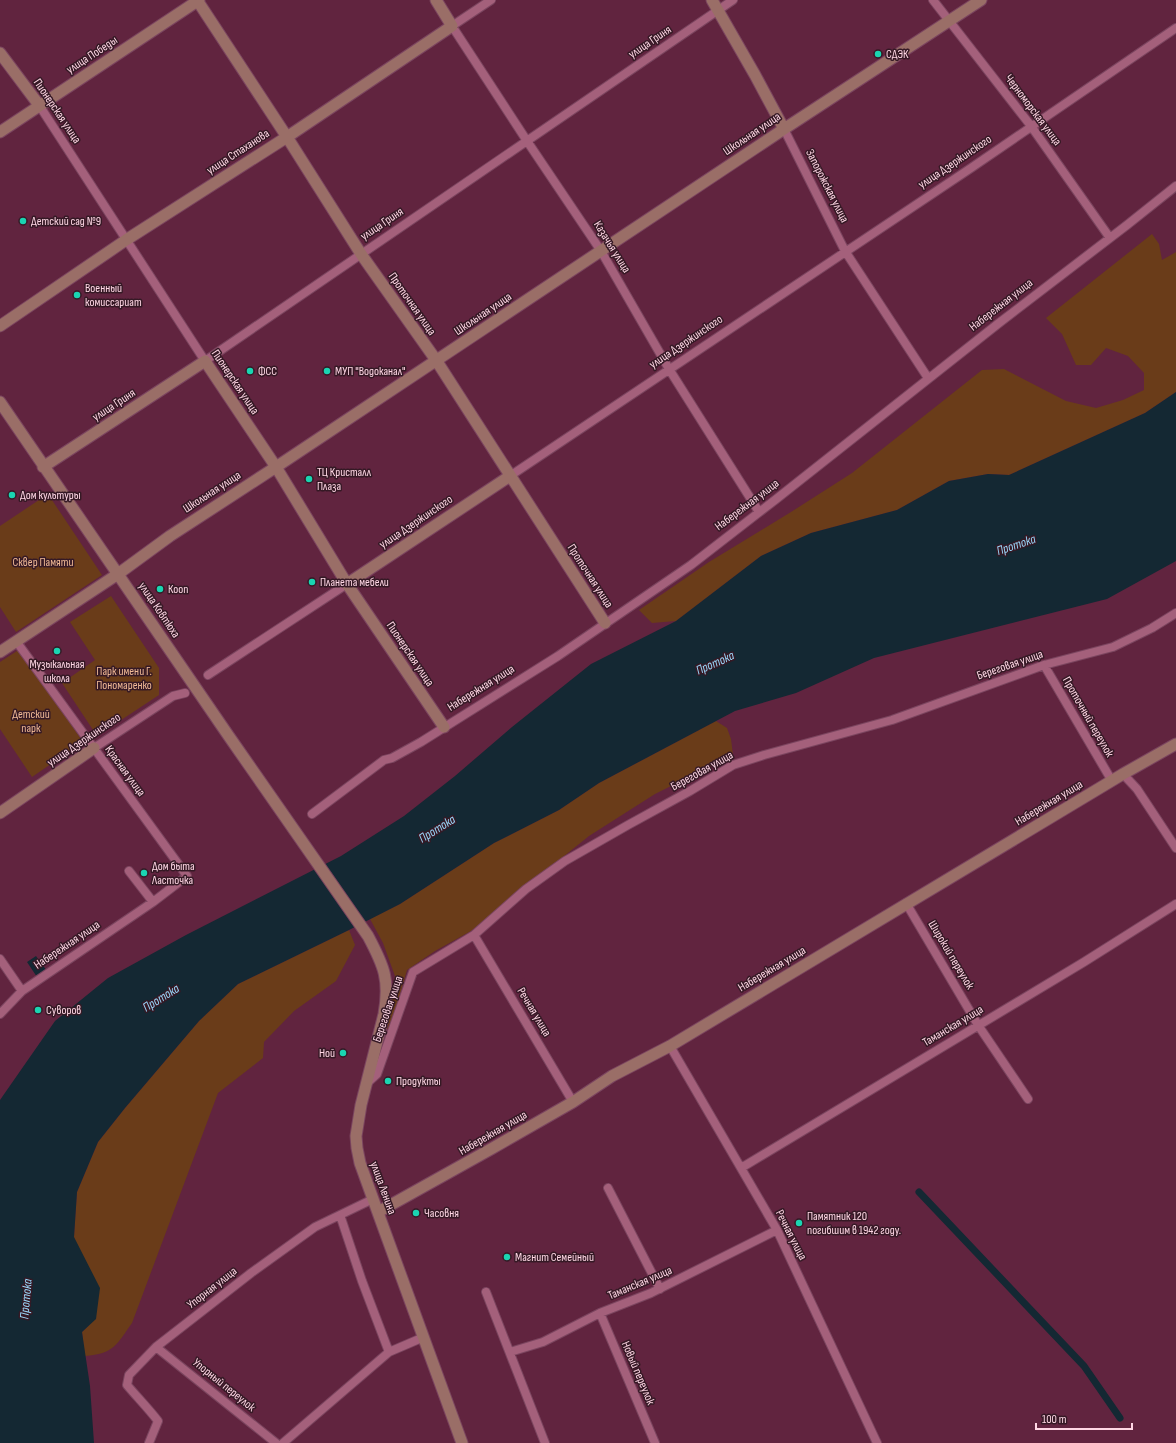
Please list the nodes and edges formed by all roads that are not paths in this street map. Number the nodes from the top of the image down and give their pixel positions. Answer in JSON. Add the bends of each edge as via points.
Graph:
{"nodes":[{"id":1,"x":198,"y":0,"type":"edge"},
{"id":2,"x":436,"y":0,"type":"edge"},
{"id":3,"x":491,"y":0,"type":"edge"},
{"id":4,"x":712,"y":0,"type":"edge"},
{"id":5,"x":733,"y":0,"type":"edge"},
{"id":6,"x":934,"y":0,"type":"edge"},
{"id":7,"x":982,"y":0,"type":"edge"},
{"id":8,"x":718,"y":11,"type":"junction"},
{"id":9,"x":950,"y":21,"type":"junction"},
{"id":10,"x":452,"y":26,"type":"junction"},
{"id":11,"x":1176,"y":28,"type":"edge"},
{"id":12,"x":0,"y":53,"type":"edge"},
{"id":13,"x":39,"y":106,"type":"junction"},
{"id":14,"x":1031,"y":126,"type":"junction"},
{"id":15,"x":784,"y":129,"type":"junction"},
{"id":16,"x":0,"y":132,"type":"edge"},
{"id":17,"x":287,"y":137,"type":"junction"},
{"id":18,"x":527,"y":141,"type":"junction"},
{"id":19,"x":1176,"y":186,"type":"edge"},
{"id":20,"x":1110,"y":238,"type":"junction"},
{"id":21,"x":126,"y":240,"type":"junction"},
{"id":22,"x":601,"y":251,"type":"junction"},
{"id":23,"x":845,"y":251,"type":"junction"},
{"id":24,"x":361,"y":254,"type":"junction"},
{"id":25,"x":0,"y":326,"type":"edge"},
{"id":26,"x":436,"y":360,"type":"junction"},
{"id":27,"x":205,"y":361,"type":"junction"},
{"id":28,"x":669,"y":369,"type":"junction"},
{"id":29,"x":928,"y":378,"type":"junction"},
{"id":30,"x":0,"y":402,"type":"edge"},
{"id":31,"x":43,"y":467,"type":"junction"},
{"id":32,"x":276,"y":467,"type":"junction"},
{"id":33,"x":510,"y":476,"type":"junction"},
{"id":34,"x":760,"y":512,"type":"junction"},
{"id":35,"x":118,"y":574,"type":"junction"},
{"id":36,"x":347,"y":584,"type":"junction"},
{"id":37,"x":1176,"y":613,"type":"edge"},
{"id":38,"x":605,"y":624,"type":"junction"},
{"id":39,"x":16,"y":641,"type":"junction"},
{"id":40,"x":0,"y":652,"type":"edge"},
{"id":41,"x":1044,"y":666,"type":"junction"},
{"id":42,"x":208,"y":675,"type":"dead end"},
{"id":43,"x":185,"y":693,"type":"dead end"},
{"id":44,"x":444,"y":727,"type":"junction"},
{"id":45,"x":1176,"y":744,"type":"edge"},
{"id":46,"x":94,"y":748,"type":"junction"},
{"id":47,"x":1123,"y":774,"type":"junction"},
{"id":48,"x":1112,"y":781,"type":"junction"},
{"id":49,"x":0,"y":814,"type":"edge"},
{"id":50,"x":312,"y":814,"type":"dead end"},
{"id":51,"x":1176,"y":848,"type":"edge"},
{"id":52,"x":129,"y":870,"type":"dead end"},
{"id":53,"x":187,"y":876,"type":"joint"},
{"id":54,"x":153,"y":902,"type":"junction"},
{"id":55,"x":906,"y":903,"type":"junction"},
{"id":56,"x":1176,"y":904,"type":"edge"},
{"id":57,"x":474,"y":935,"type":"junction"},
{"id":58,"x":368,"y":936,"type":"joint"},
{"id":59,"x":0,"y":959,"type":"edge"},
{"id":60,"x":22,"y":991,"type":"junction"},
{"id":61,"x":0,"y":1014,"type":"edge"},
{"id":62,"x":978,"y":1025,"type":"junction"},
{"id":63,"x":670,"y":1046,"type":"junction"},
{"id":64,"x":366,"y":1084,"type":"junction"},
{"id":65,"x":1028,"y":1099,"type":"dead end"},
{"id":66,"x":573,"y":1102,"type":"junction"},
{"id":67,"x":741,"y":1168,"type":"junction"},
{"id":68,"x":608,"y":1188,"type":"dead end"},
{"id":69,"x":373,"y":1199,"type":"junction"},
{"id":70,"x":378,"y":1212,"type":"junction"},
{"id":71,"x":340,"y":1215,"type":"junction"},
{"id":72,"x":777,"y":1230,"type":"junction"},
{"id":73,"x":660,"y":1289,"type":"junction"},
{"id":74,"x":486,"y":1292,"type":"dead end"},
{"id":75,"x":600,"y":1313,"type":"junction"},
{"id":76,"x":424,"y":1337,"type":"junction"},
{"id":77,"x":156,"y":1346,"type":"junction"},
{"id":78,"x":389,"y":1352,"type":"junction"},
{"id":79,"x":510,"y":1352,"type":"junction"},
{"id":80,"x":149,"y":1443,"type":"edge"},
{"id":81,"x":276,"y":1443,"type":"edge"},
{"id":82,"x":282,"y":1443,"type":"edge"},
{"id":83,"x":462,"y":1443,"type":"edge"},
{"id":84,"x":546,"y":1443,"type":"edge"},
{"id":85,"x":655,"y":1443,"type":"edge"},
{"id":86,"x":877,"y":1443,"type":"edge"}],
"edges":[{"from":1,"to":13,"type":"street","name":"улица Победы"},
{"from":1,"to":17,"type":"street","name":"Проточная улица"},
{"from":2,"to":10,"type":"street","name":"Казачья улица"},
{"from":3,"to":10,"type":"street","name":"улица Стаханова"},
{"from":4,"to":8,"type":"street","name":"Запорожская улица"},
{"from":5,"to":8,"type":"street","name":"улица Гриня"},
{"from":6,"to":9,"type":"street","name":"Черноморская улица"},
{"from":7,"to":9,"type":"street","name":"Школьная улица"},
{"from":8,"to":15,"type":"street","name":"Запорожская улица"},
{"from":8,"to":18,"type":"street","name":"улица Гриня"},
{"from":9,"to":14,"type":"street","name":"Черноморская улица"},
{"from":9,"to":15,"type":"street","name":"Школьная улица"},
{"from":10,"to":17,"type":"street","name":"улица Стаханова"},
{"from":10,"to":18,"type":"street","name":"Казачья улица"},
{"from":11,"to":14,"type":"street","name":"улица Дзержинского"},
{"from":12,"to":13,"type":"street","name":"Пионерская улица"},
{"from":13,"to":16,"type":"street","name":"улица Победы"},
{"from":13,"to":21,"type":"street","name":"Пионерская улица"},
{"from":14,"to":20,"type":"street","name":"Черноморская улица"},
{"from":14,"to":23,"type":"street","name":"улица Дзержинского"},
{"from":15,"to":22,"type":"street","name":"Школьная улица"},
{"from":15,"to":23,"type":"street","name":"Запорожская улица"},
{"from":17,"to":21,"type":"street","name":"улица Стаханова"},
{"from":17,"to":24,"type":"street","name":"Проточная улица"},
{"from":18,"to":22,"type":"street","name":"Казачья улица"},
{"from":18,"to":24,"type":"street","name":"улица Гриня"},
{"from":19,"to":20,"type":"street","name":"Набережная улица"},
{"from":20,"to":29,"type":"street","name":"Набережная улица"},
{"from":21,"to":25,"type":"street","name":"улица Стаханова"},
{"from":21,"to":27,"type":"street","name":"Пионерская улица"},
{"from":22,"to":26,"type":"street","name":"Школьная улица"},
{"from":22,"to":28,"type":"street","name":"Казачья улица"},
{"from":23,"to":28,"type":"street","name":"улица Дзержинского"},
{"from":23,"to":29,"type":"street","name":"Запорожская улица"},
{"from":24,"to":26,"type":"street","name":"Проточная улица"},
{"from":24,"to":27,"type":"street","name":"улица Гриня"},
{"from":26,"to":32,"type":"street","name":"Школьная улица"},
{"from":26,"to":33,"type":"street","name":"Проточная улица"},
{"from":27,"to":31,"type":"street","name":"улица Гриня"},
{"from":27,"to":32,"type":"street","name":"Пионерская улица"},
{"from":28,"to":33,"type":"street","name":"улица Дзержинского"},
{"from":28,"to":34,"type":"street","name":"Казачья улица"},
{"from":29,"to":34,"type":"street","name":"Набережная улица"},
{"from":30,"to":31,"type":"street","name":"улица Ковтюха"},
{"from":31,"to":35,"type":"street","name":"улица Ковтюха"},
{"from":32,"to":35,"type":"street","name":"Школьная улица","via":[[170,536]]},
{"from":32,"to":36,"type":"street","name":"Пионерская улица"},
{"from":33,"to":36,"type":"street","name":"улица Дзержинского"},
{"from":33,"to":38,"type":"street","name":"Проточная улица"},
{"from":34,"to":38,"type":"street","name":"Набережная улица","via":[[691,565]]},
{"from":35,"to":39,"type":"street","name":"Школьная улица"},
{"from":35,"to":58,"type":"street","name":"улица Ковтюха"},
{"from":36,"to":42,"type":"street","name":"улица Дзержинского"},
{"from":36,"to":44,"type":"street","name":"Пионерская улица"},
{"from":37,"to":41,"type":"street","name":"Береговая улица","via":[[1113,647]]},
{"from":38,"to":44,"type":"street","name":"Набережная улица"},
{"from":39,"to":40,"type":"street","name":"Школьная улица"},
{"from":39,"to":46,"type":"street","name":"Красная улица"},
{"from":41,"to":48,"type":"street","name":"Проточный переулок"},
{"from":41,"to":57,"type":"street","name":"Береговая улица","via":[[892,720],[733,765],[565,861],[526,889]]},
{"from":43,"to":46,"type":"street","name":"улица Дзержинского","via":[[173,696]]},
{"from":44,"to":50,"type":"street","name":"Набережная улица","via":[[392,758],[384,760]]},
{"from":45,"to":47,"type":"street","name":"Набережная улица"},
{"from":46,"to":49,"type":"street","name":"улица Дзержинского"},
{"from":46,"to":53,"type":"street","name":"Красная улица"},
{"from":47,"to":48,"type":"street","name":"Набережная улица"},
{"from":47,"to":51,"type":"street","via":[[1137,789]]},
{"from":48,"to":55,"type":"street","name":"Набережная улица"},
{"from":52,"to":54,"type":"street"},
{"from":53,"to":54,"type":"street","name":"Набережная улица"},
{"from":54,"to":60,"type":"street","name":"Набережная улица"},
{"from":55,"to":62,"type":"street","name":"Широкий переулок"},
{"from":55,"to":63,"type":"street","name":"Набережная улица"},
{"from":56,"to":62,"type":"street","name":"Таманская улица"},
{"from":57,"to":64,"type":"street","name":"Береговая улица","via":[[413,972],[377,1074]]},
{"from":57,"to":66,"type":"street","name":"Речная улица"},
{"from":58,"to":64,"type":"street","name":"улица Ленина","via":[[380,958],[387,989],[384,1014]]},
{"from":59,"to":60,"type":"street"},
{"from":60,"to":61,"type":"street","name":"Набережная улица"},
{"from":62,"to":65,"type":"street","name":"Широкий переулок"},
{"from":62,"to":67,"type":"street","name":"Таманская улица"},
{"from":63,"to":66,"type":"street","name":"Набережная улица","via":[[612,1076]]},
{"from":63,"to":67,"type":"street","name":"Речная улица"},
{"from":64,"to":69,"type":"street","name":"улица Ленина","via":[[356,1136],[360,1163]]},
{"from":66,"to":70,"type":"street","name":"Набережная улица"},
{"from":67,"to":72,"type":"street","name":"Речная улица"},
{"from":68,"to":73,"type":"street"},
{"from":69,"to":70,"type":"street","name":"улица Ленина"},
{"from":69,"to":71,"type":"street","name":"Упорная улица"},
{"from":70,"to":76,"type":"street","name":"улица Ленина"},
{"from":71,"to":77,"type":"street","name":"Упорная улица","via":[[315,1227],[251,1272]]},
{"from":71,"to":78,"type":"street"},
{"from":72,"to":73,"type":"street","name":"Таманская улица"},
{"from":72,"to":86,"type":"street","name":"Речная улица"},
{"from":73,"to":75,"type":"street","name":"Таманская улица"},
{"from":74,"to":79,"type":"street"},
{"from":75,"to":79,"type":"street","name":"Таманская улица","via":[[543,1342]]},
{"from":75,"to":85,"type":"street","name":"Новый переулок"},
{"from":76,"to":78,"type":"street"},
{"from":76,"to":83,"type":"street","name":"улица Ленина"},
{"from":77,"to":80,"type":"street","name":"Упорная улица","via":[[129,1375],[127,1385],[158,1421]]},
{"from":77,"to":81,"type":"street","name":"Упорный переулок"},
{"from":78,"to":82,"type":"street"},
{"from":79,"to":84,"type":"street"}]}
